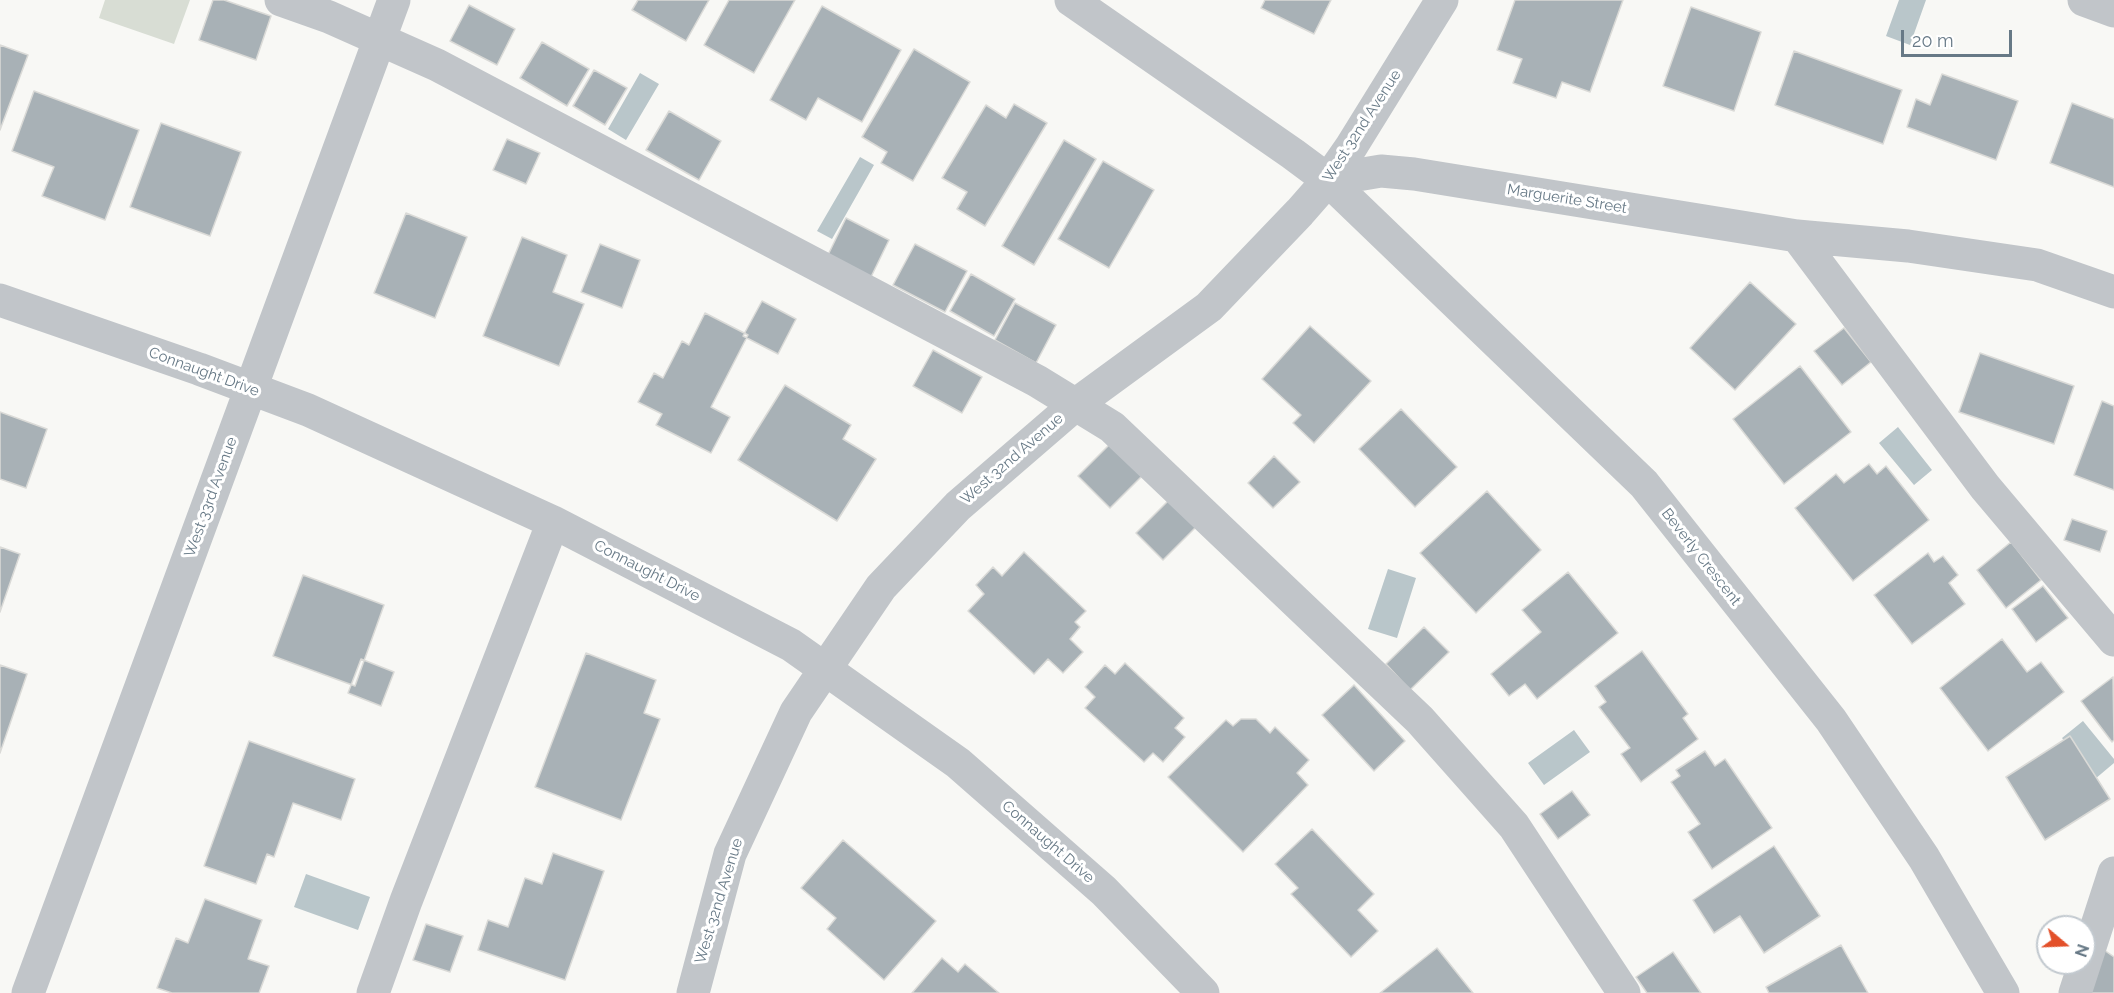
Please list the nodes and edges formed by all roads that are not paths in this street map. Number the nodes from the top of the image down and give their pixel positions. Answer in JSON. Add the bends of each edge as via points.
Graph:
{"nodes":[{"id":1,"x":281,"y":0,"type":"edge"},
{"id":2,"x":394,"y":0,"type":"edge"},
{"id":3,"x":1071,"y":0,"type":"edge"},
{"id":4,"x":1442,"y":0,"type":"edge"},
{"id":5,"x":2084,"y":0,"type":"edge"},
{"id":6,"x":2114,"y":11,"type":"edge"},
{"id":7,"x":379,"y":40,"type":"junction"},
{"id":8,"x":1328,"y":180,"type":"junction"},
{"id":9,"x":1797,"y":236,"type":"junction"},
{"id":10,"x":2114,"y":292,"type":"edge"},
{"id":11,"x":0,"y":300,"type":"edge"},
{"id":12,"x":251,"y":389,"type":"junction"},
{"id":13,"x":1075,"y":405,"type":"junction"},
{"id":14,"x":553,"y":522,"type":"junction"},
{"id":15,"x":2114,"y":640,"type":"edge"},
{"id":16,"x":825,"y":668,"type":"junction"},
{"id":17,"x":2114,"y":873,"type":"edge"},
{"id":18,"x":28,"y":993,"type":"edge"},
{"id":19,"x":374,"y":993,"type":"edge"},
{"id":20,"x":693,"y":993,"type":"edge"},
{"id":21,"x":1203,"y":993,"type":"edge"},
{"id":22,"x":1624,"y":993,"type":"edge"},
{"id":23,"x":2003,"y":993,"type":"edge"},
{"id":24,"x":2075,"y":993,"type":"edge"}],
"edges":[{"from":1,"to":7,"type":"street"},
{"from":2,"to":7,"type":"street","name":"West 33rd Avenue"},
{"from":3,"to":8,"type":"street"},
{"from":4,"to":8,"type":"street","name":"West 32nd Avenue"},
{"from":5,"to":6,"type":"street"},
{"from":7,"to":12,"type":"street","name":"West 33rd Avenue"},
{"from":7,"to":13,"type":"street","via":[[437,65],[1037,381]]},
{"from":8,"to":9,"type":"street","name":"Marguerite Street","via":[[1381,171],[1414,174]]},
{"from":8,"to":13,"type":"street","name":"West 32nd Avenue","via":[[1209,307]]},
{"from":8,"to":23,"type":"street","name":"Beverly Crescent","via":[[1644,484],[1831,720],[1924,858]]},
{"from":9,"to":10,"type":"street","name":"Marguerite Street","via":[[1908,246],[2037,266]]},
{"from":9,"to":15,"type":"street","via":[[1984,487]]},
{"from":11,"to":12,"type":"street","name":"Connaught Drive"},
{"from":12,"to":14,"type":"street","name":"Connaught Drive","via":[[308,410]]},
{"from":12,"to":18,"type":"street","name":"West 33rd Avenue"},
{"from":13,"to":16,"type":"street","name":"West 32nd Avenue","via":[[958,506],[881,587]]},
{"from":13,"to":22,"type":"street","via":[[1112,427],[1420,720],[1514,826]]},
{"from":14,"to":16,"type":"street","name":"Connaught Drive","via":[[791,645]]},
{"from":14,"to":19,"type":"street"},
{"from":16,"to":20,"type":"street","name":"West 32nd Avenue","via":[[796,712],[730,854]]},
{"from":16,"to":21,"type":"street","name":"Connaught Drive","via":[[958,763],[1104,891]]},
{"from":17,"to":24,"type":"street"}]}
